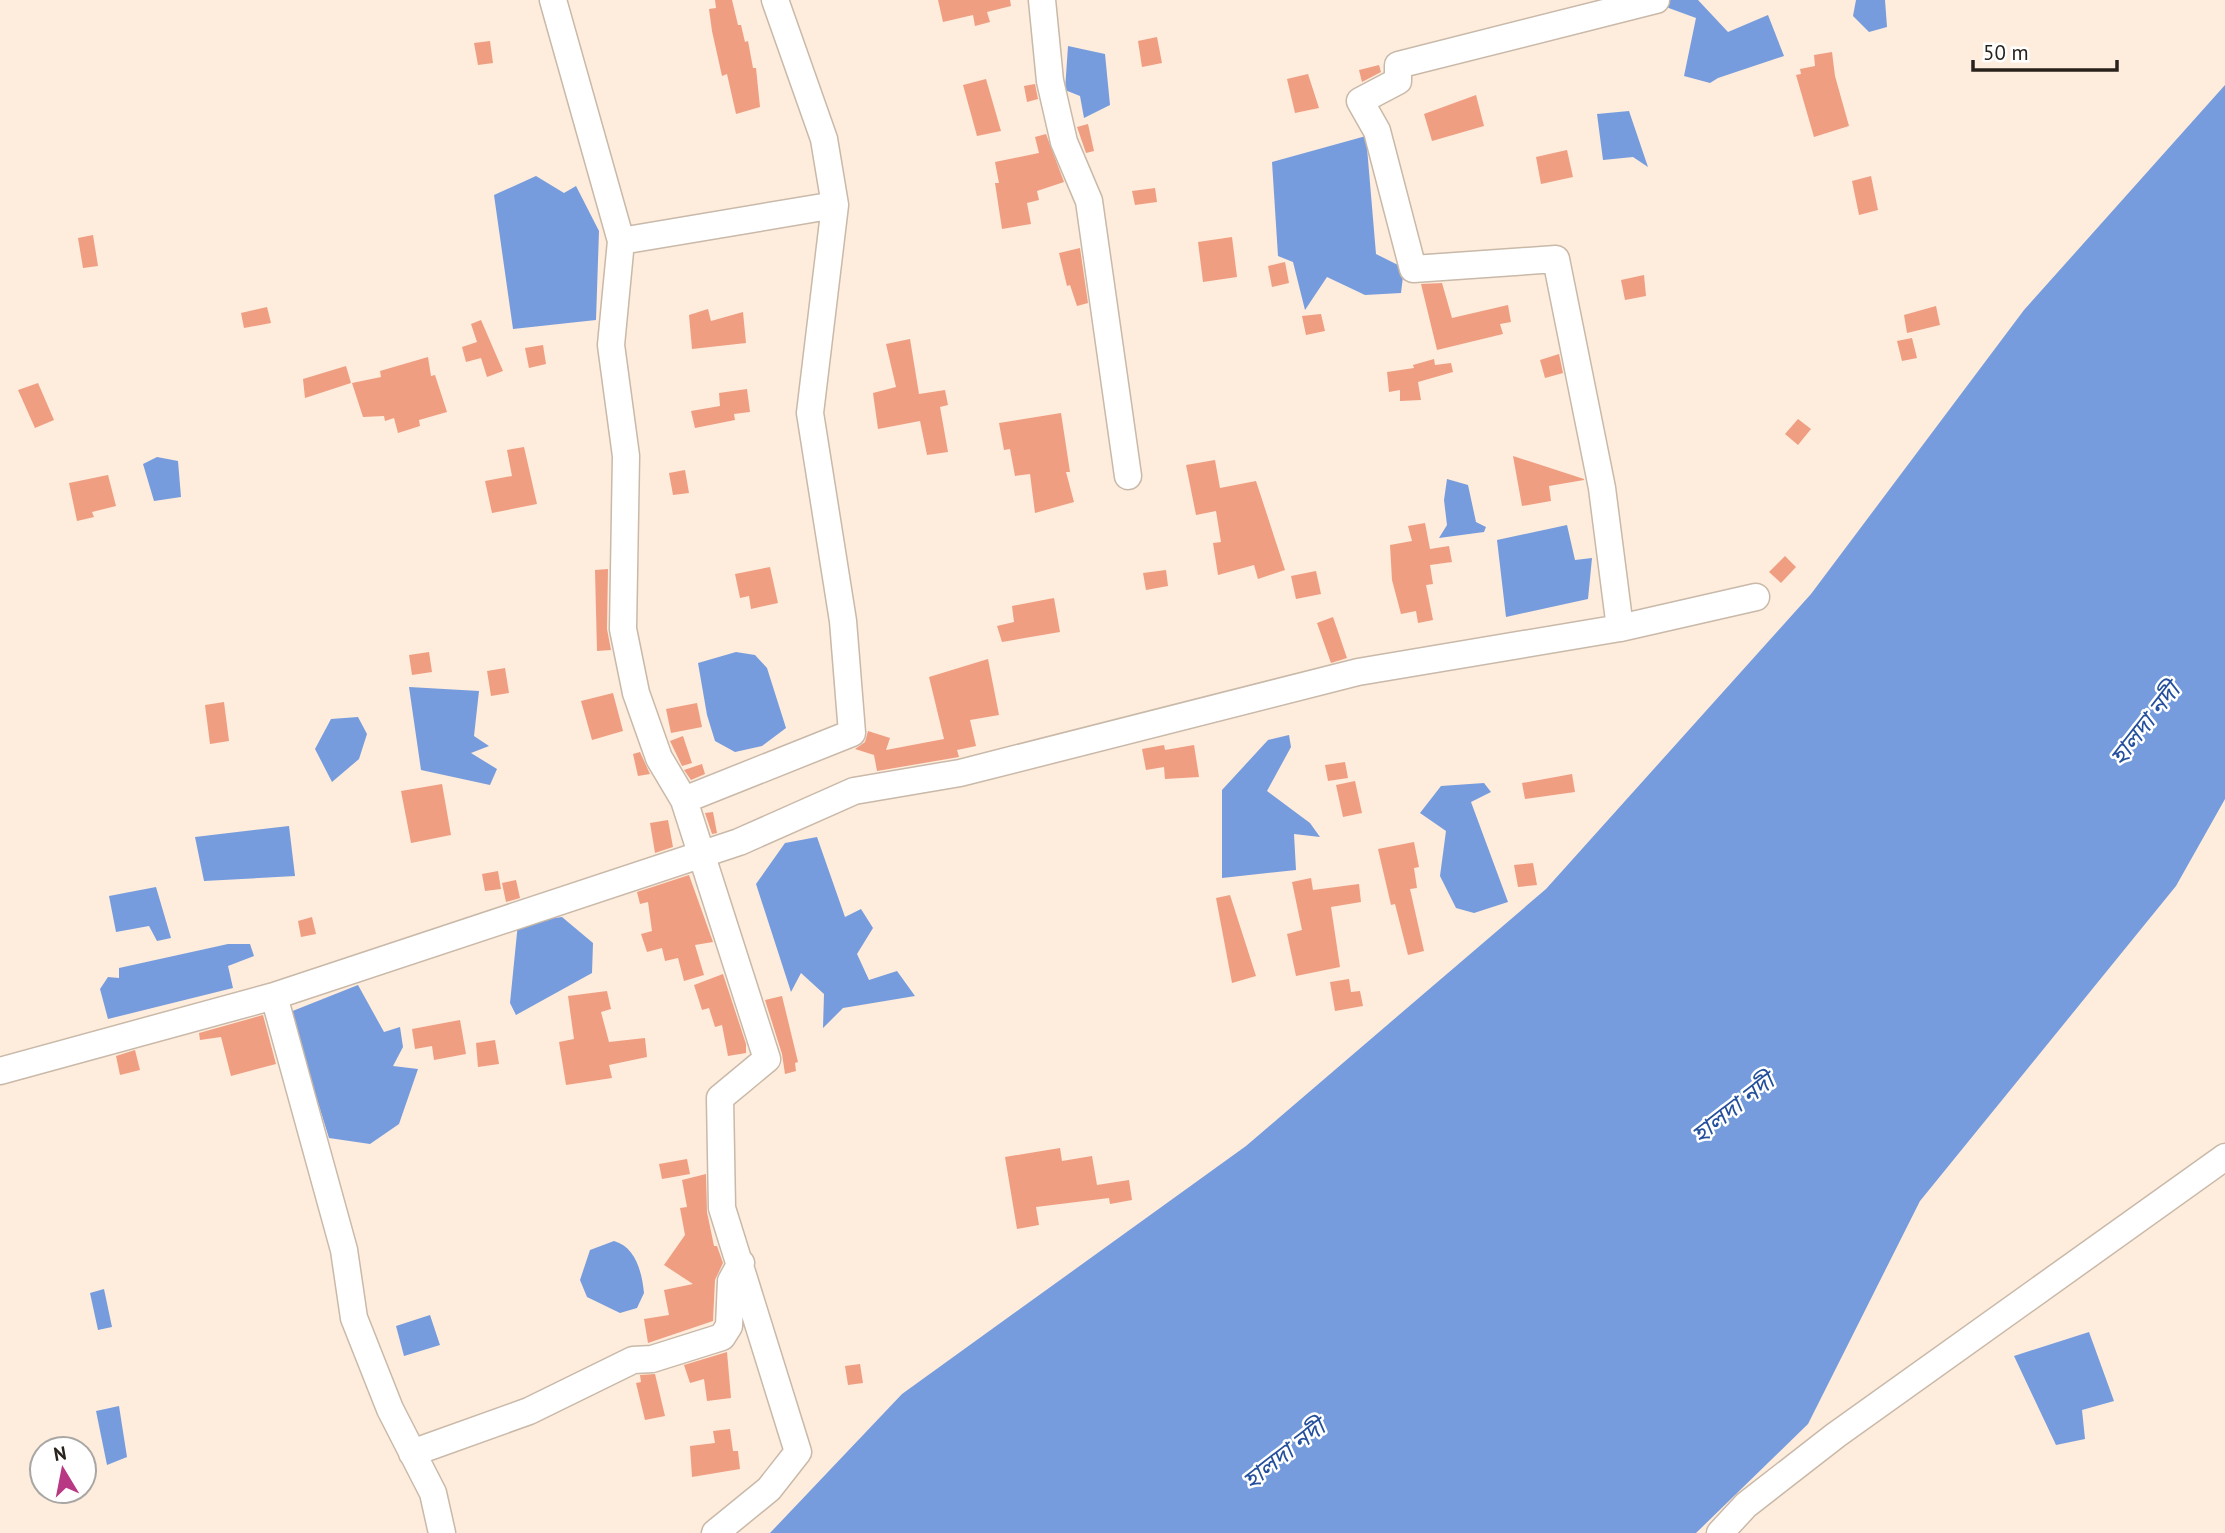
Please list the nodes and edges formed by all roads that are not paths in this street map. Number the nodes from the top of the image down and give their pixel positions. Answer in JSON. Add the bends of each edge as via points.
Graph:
{"nodes":[{"id":1,"x":553,"y":0,"type":"edge"},
{"id":2,"x":775,"y":0,"type":"edge"},
{"id":3,"x":1042,"y":0,"type":"edge"},
{"id":4,"x":1656,"y":0,"type":"edge"},
{"id":5,"x":835,"y":205,"type":"junction"},
{"id":6,"x":621,"y":242,"type":"junction"},
{"id":7,"x":1128,"y":476,"type":"dead end"},
{"id":8,"x":1756,"y":597,"type":"dead end"},
{"id":9,"x":1619,"y":628,"type":"junction"},
{"id":10,"x":684,"y":800,"type":"junction"},
{"id":11,"x":699,"y":854,"type":"junction"},
{"id":12,"x":274,"y":996,"type":"junction"},
{"id":13,"x":0,"y":1071,"type":"edge"},
{"id":14,"x":2225,"y":1157,"type":"edge"},
{"id":15,"x":741,"y":1264,"type":"junction"},
{"id":16,"x":412,"y":1453,"type":"junction"},
{"id":17,"x":442,"y":1533,"type":"edge"},
{"id":18,"x":715,"y":1533,"type":"edge"},
{"id":19,"x":1720,"y":1533,"type":"edge"}],
"edges":[{"from":1,"to":6,"type":"street"},
{"from":2,"to":5,"type":"street","via":[[824,139]]},
{"from":3,"to":7,"type":"street","via":[[1050,81],[1065,142],[1089,201]]},
{"from":4,"to":9,"type":"street","via":[[1398,65],[1398,81],[1360,101],[1377,131],[1413,269],[1556,259],[1602,488]]},
{"from":5,"to":6,"type":"street"},
{"from":5,"to":10,"type":"street","via":[[810,413],[843,621],[852,733]]},
{"from":6,"to":10,"type":"street","via":[[611,345],[626,456],[623,629],[640,706],[659,758]]},
{"from":8,"to":9,"type":"street"},
{"from":9,"to":11,"type":"street","via":[[1358,672],[960,773],[854,791],[739,842]]},
{"from":10,"to":11,"type":"street"},
{"from":11,"to":12,"type":"street"},
{"from":11,"to":15,"type":"street","via":[[767,1059],[720,1098],[722,1208]]},
{"from":12,"to":13,"type":"street"},
{"from":12,"to":16,"type":"street","via":[[344,1250],[354,1318]]},
{"from":14,"to":19,"type":"street","via":[[1836,1435],[1746,1505]]},
{"from":15,"to":16,"type":"street","via":[[731,1281],[729,1326],[722,1337],[652,1359],[633,1360],[529,1410]]},
{"from":15,"to":18,"type":"street","via":[[799,1452],[769,1489]]},
{"from":16,"to":17,"type":"street","via":[[433,1493]]}]}
